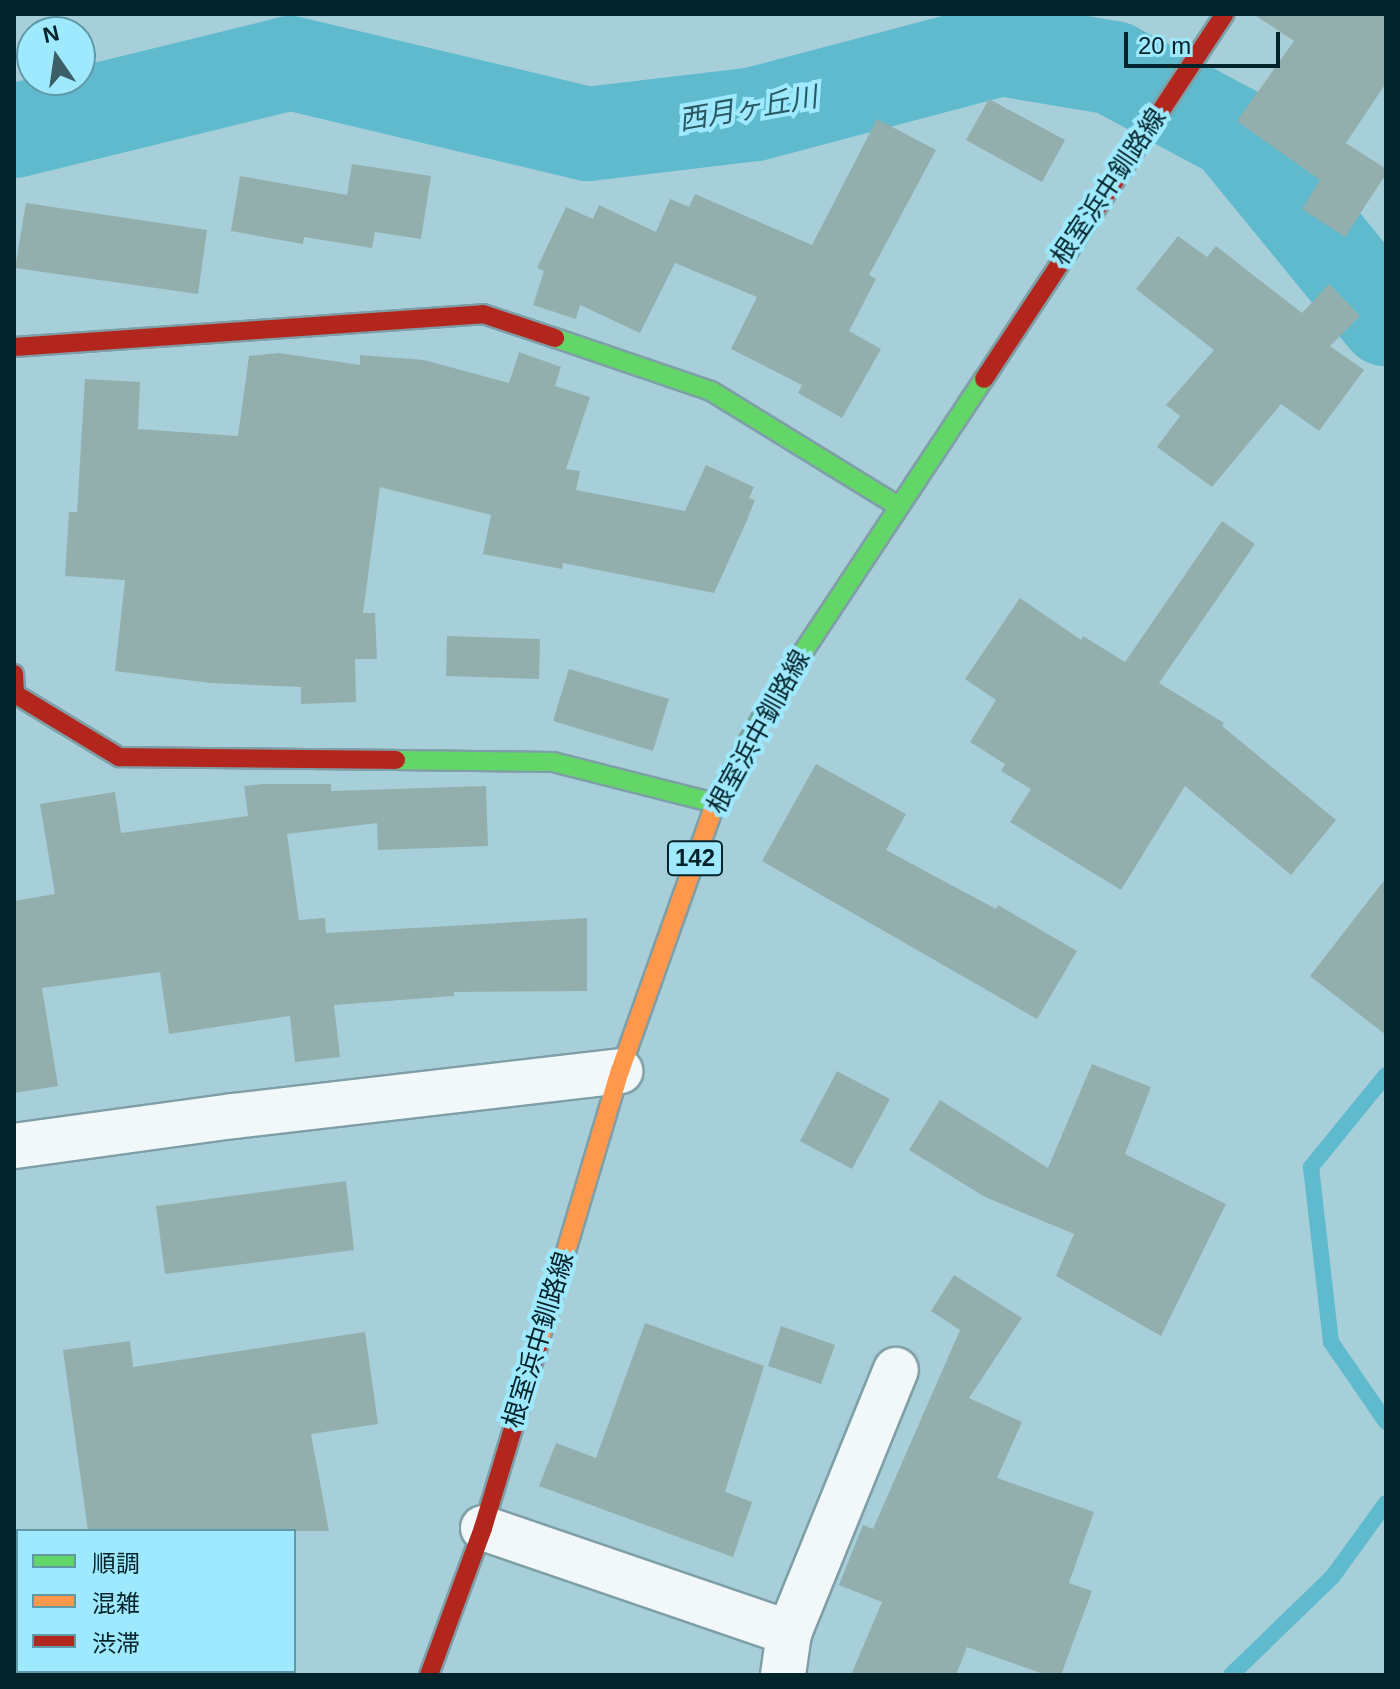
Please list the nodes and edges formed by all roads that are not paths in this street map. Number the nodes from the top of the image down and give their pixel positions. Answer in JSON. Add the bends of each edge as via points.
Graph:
{"nodes":[{"id":1,"x":1225,"y":14,"type":"edge"},
{"id":2,"x":14,"y":347,"type":"edge"},
{"id":3,"x":898,"y":506,"type":"junction"},
{"id":4,"x":14,"y":674,"type":"edge"},
{"id":5,"x":715,"y":803,"type":"junction"},
{"id":6,"x":620,"y":1071,"type":"junction"},
{"id":7,"x":14,"y":1146,"type":"edge"},
{"id":8,"x":896,"y":1370,"type":"dead end"},
{"id":9,"x":483,"y":1528,"type":"junction"},
{"id":10,"x":786,"y":1654,"type":"edge"},
{"id":11,"x":429,"y":1675,"type":"edge"}],
"edges":[{"from":1,"to":3,"type":"main road","name":"根室浜中釧路線","number":"142"},
{"from":2,"to":3,"type":"main road","via":[[483,314],[711,391]]},
{"from":3,"to":5,"type":"main road","name":"根室浜中釧路線","number":"142","via":[[772,699]]},
{"from":4,"to":5,"type":"main road","via":[[15,694],[119,757],[553,762]]},
{"from":5,"to":6,"type":"main road","name":"根室浜中釧路線","number":"142"},
{"from":6,"to":7,"type":"street"},
{"from":6,"to":9,"type":"main road","name":"根室浜中釧路線","number":"142"},
{"from":8,"to":10,"type":"street"},
{"from":9,"to":10,"type":"street"},
{"from":9,"to":11,"type":"main road","name":"根室浜中釧路線","number":"142"}]}
